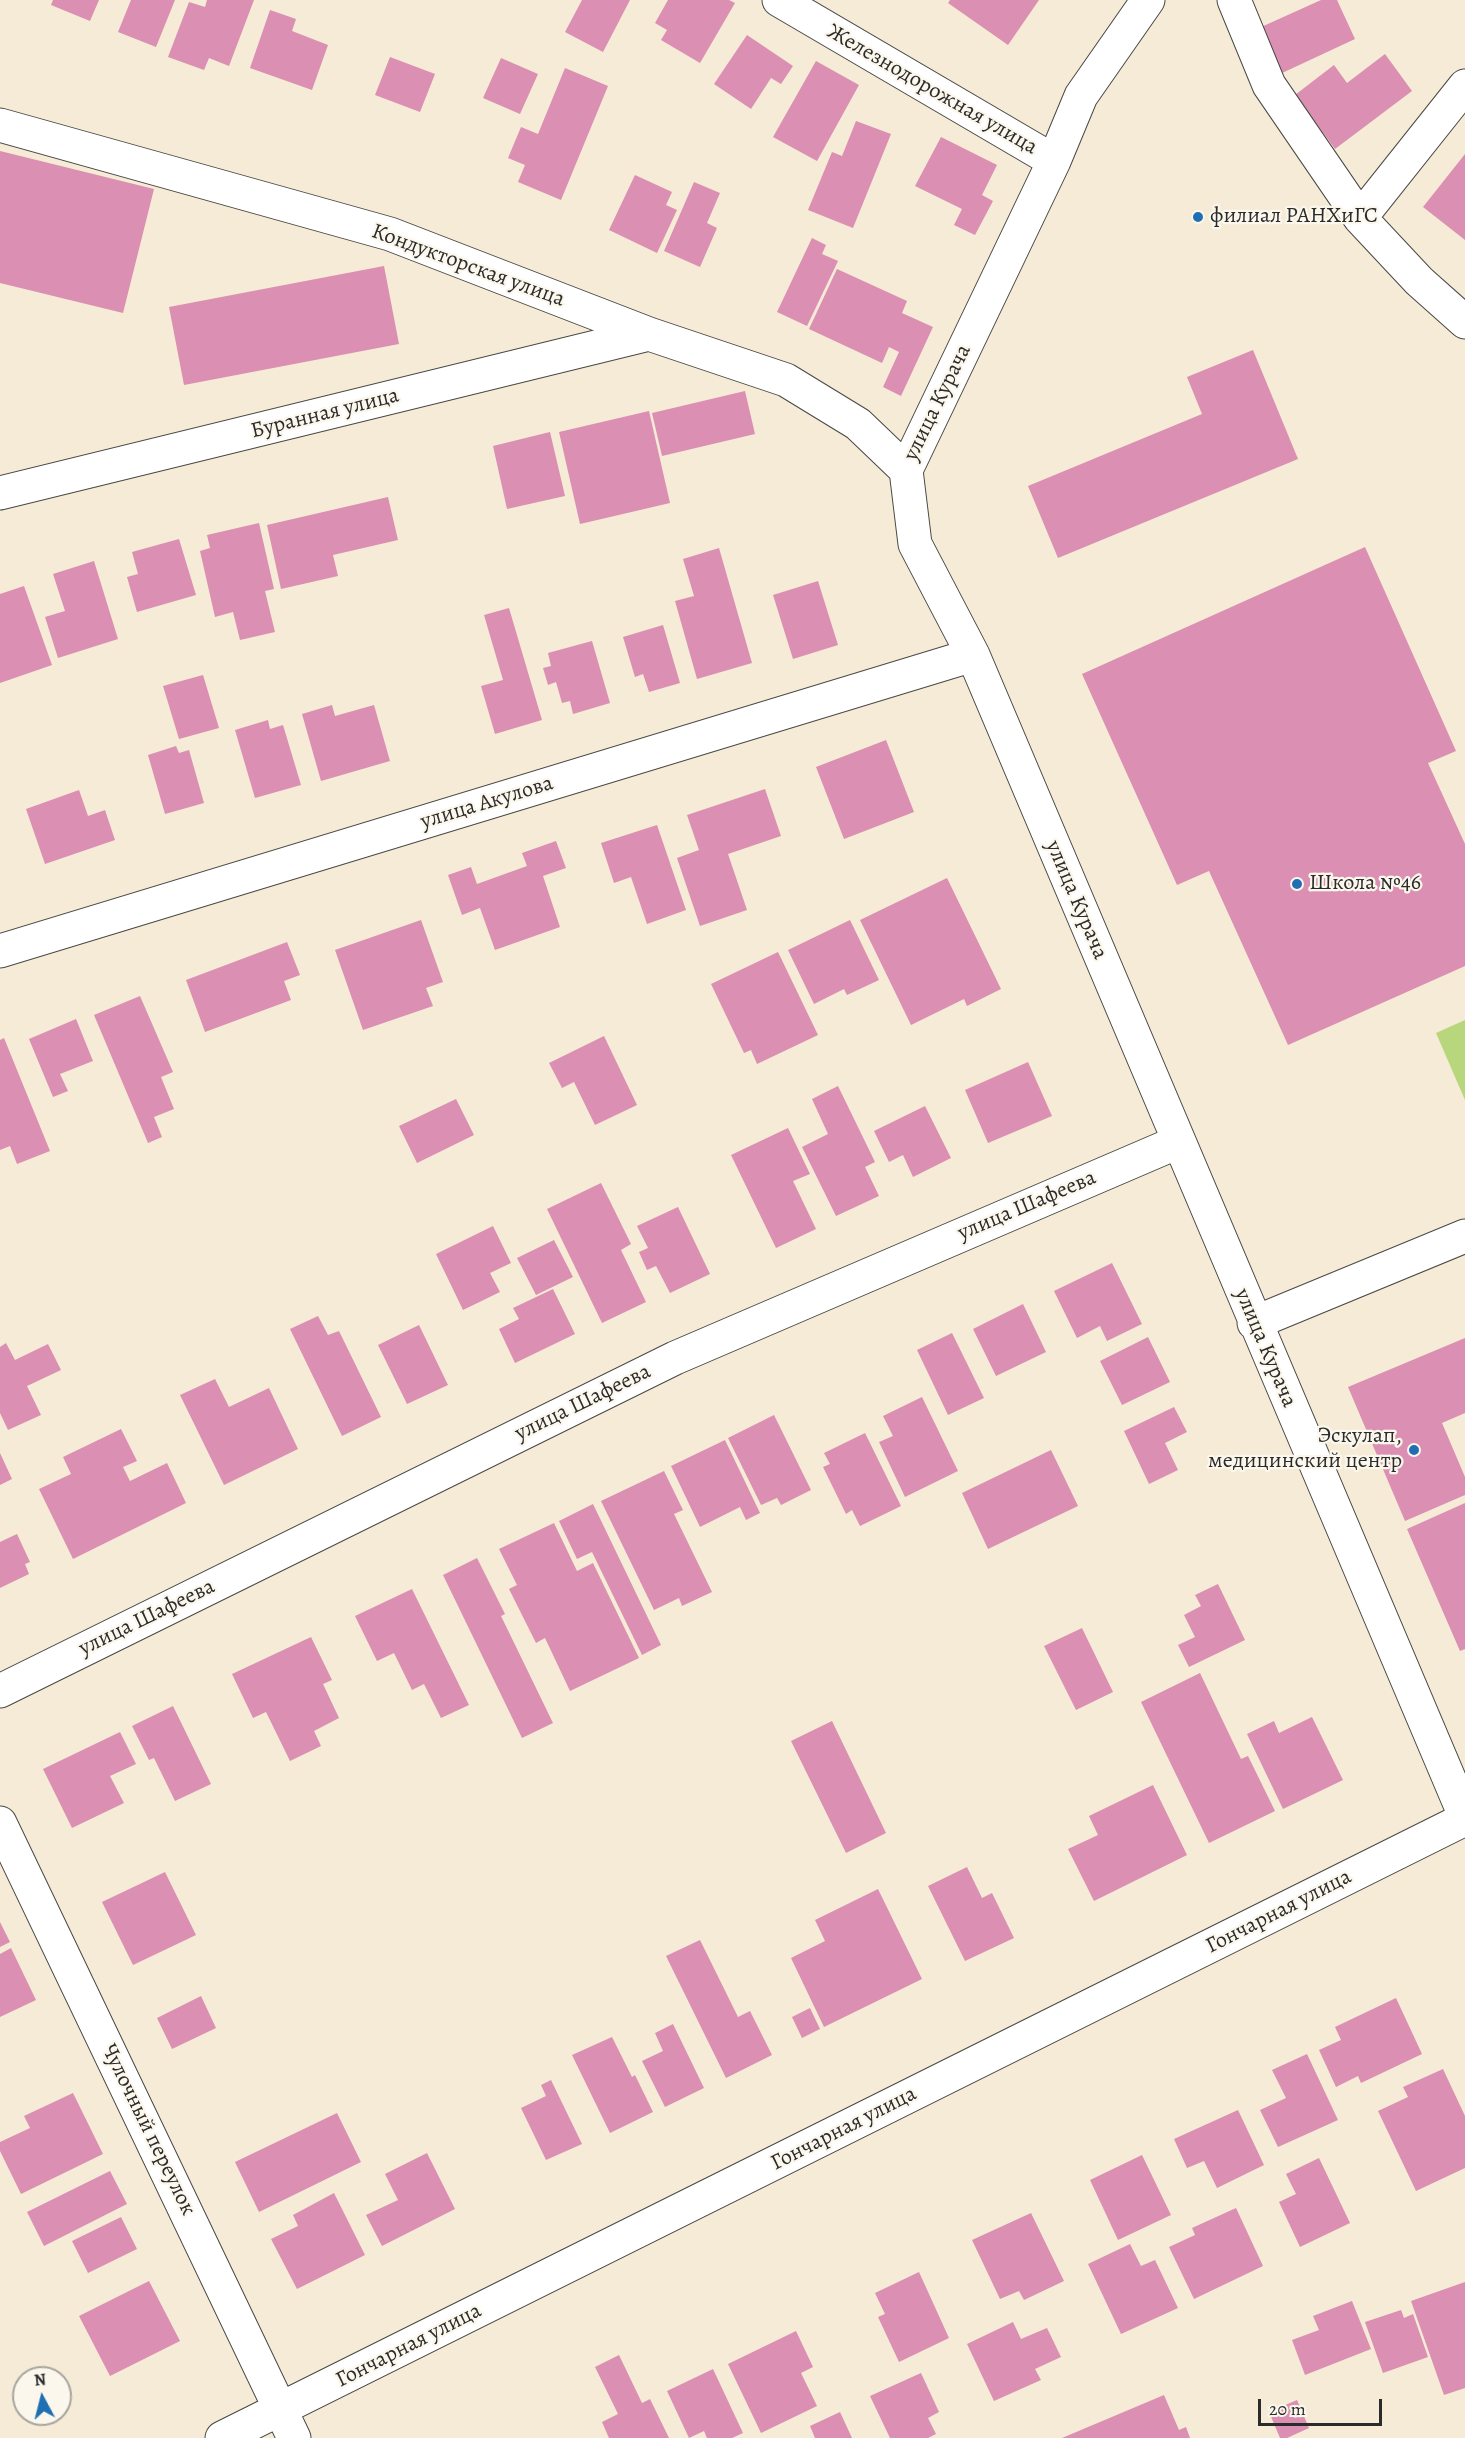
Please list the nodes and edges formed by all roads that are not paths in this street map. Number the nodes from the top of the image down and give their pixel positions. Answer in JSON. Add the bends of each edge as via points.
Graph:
{"nodes":[{"id":1,"x":779,"y":0,"type":"edge"},
{"id":2,"x":1148,"y":0,"type":"edge"},
{"id":3,"x":1234,"y":0,"type":"edge"},
{"id":4,"x":1465,"y":86,"type":"edge"},
{"id":5,"x":0,"y":125,"type":"edge"},
{"id":6,"x":1054,"y":161,"type":"junction"},
{"id":7,"x":1360,"y":218,"type":"junction"},
{"id":8,"x":1465,"y":322,"type":"edge"},
{"id":9,"x":649,"y":334,"type":"junction"},
{"id":10,"x":906,"y":470,"type":"junction"},
{"id":11,"x":0,"y":493,"type":"edge"},
{"id":12,"x":973,"y":655,"type":"junction"},
{"id":13,"x":0,"y":951,"type":"edge"},
{"id":14,"x":1178,"y":1142,"type":"junction"},
{"id":15,"x":1465,"y":1236,"type":"edge"},
{"id":16,"x":1254,"y":1323,"type":"junction"},
{"id":17,"x":0,"y":1691,"type":"edge"},
{"id":18,"x":1465,"y":1818,"type":"edge"},
{"id":19,"x":0,"y":1823,"type":"edge"},
{"id":20,"x":288,"y":2424,"type":"edge"},
{"id":21,"x":222,"y":2438,"type":"edge"}],
"edges":[{"from":1,"to":6,"type":"street","name":"Железнодорожная улица"},
{"from":2,"to":6,"type":"street","name":"улица Курача","via":[[1081,96]]},
{"from":3,"to":7,"type":"street","via":[[1269,85]]},
{"from":4,"to":7,"type":"street"},
{"from":5,"to":9,"type":"street","name":"Кондукторская улица","via":[[390,234]]},
{"from":6,"to":10,"type":"street","name":"улица Курача"},
{"from":7,"to":8,"type":"street","via":[[1419,281]]},
{"from":9,"to":10,"type":"street","name":"Кондукторская улица","via":[[786,380],[858,424]]},
{"from":9,"to":11,"type":"street","name":"Буранная улица"},
{"from":10,"to":12,"type":"street","name":"улица Курача","via":[[915,544]]},
{"from":12,"to":13,"type":"street","name":"улица Акулова"},
{"from":12,"to":14,"type":"street","name":"улица Курача"},
{"from":14,"to":16,"type":"street","name":"улица Курача"},
{"from":14,"to":17,"type":"street","name":"улица Шафеева","via":[[675,1358]]},
{"from":15,"to":16,"type":"street"},
{"from":16,"to":18,"type":"street","name":"улица Курача"},
{"from":18,"to":20,"type":"street","name":"Гончарная улица"},
{"from":19,"to":20,"type":"street","name":"Чулочный переулок"},
{"from":20,"to":21,"type":"street","name":"Гончарная улица"}]}
